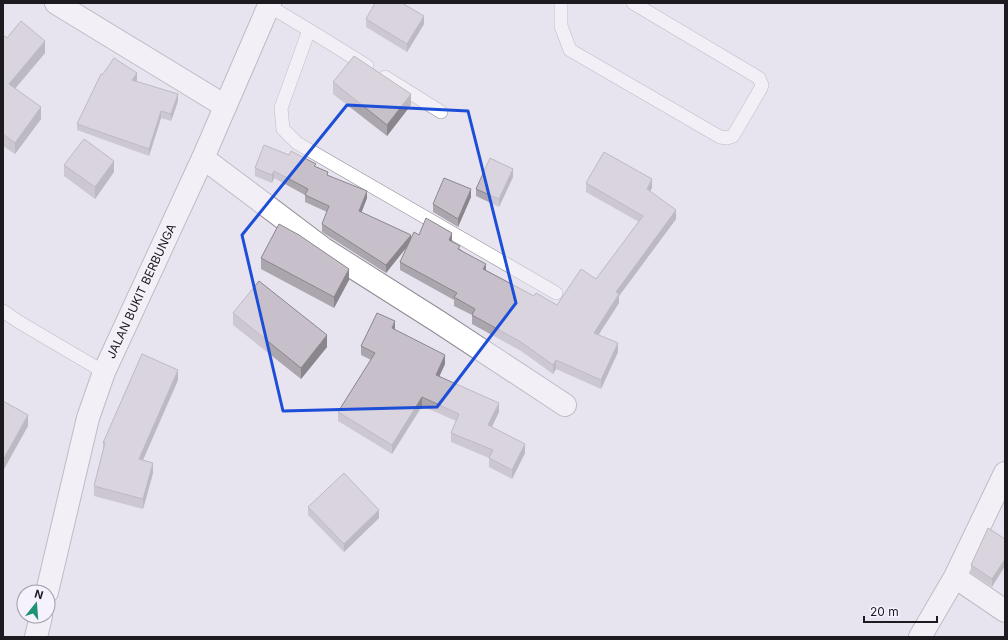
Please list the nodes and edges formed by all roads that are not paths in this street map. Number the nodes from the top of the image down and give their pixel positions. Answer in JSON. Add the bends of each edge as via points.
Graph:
{"nodes":[{"id":1,"x":56,"y":3,"type":"edge"},
{"id":2,"x":561,"y":3,"type":"edge"},
{"id":3,"x":633,"y":3,"type":"edge"},
{"id":4,"x":268,"y":4,"type":"edge"},
{"id":5,"x":309,"y":30,"type":"junction"},
{"id":6,"x":225,"y":106,"type":"junction"},
{"id":7,"x":441,"y":112,"type":"dead end"},
{"id":8,"x":203,"y":158,"type":"junction"},
{"id":9,"x":556,"y":293,"type":"dead end"},
{"id":10,"x":3,"y":311,"type":"edge"},
{"id":11,"x":104,"y":372,"type":"junction"},
{"id":12,"x":565,"y":406,"type":"dead end"},
{"id":13,"x":1005,"y":473,"type":"edge"},
{"id":14,"x":955,"y":577,"type":"junction"},
{"id":15,"x":49,"y":584,"type":"edge"},
{"id":16,"x":1005,"y":611,"type":"edge"},
{"id":17,"x":39,"y":624,"type":"edge"},
{"id":18,"x":36,"y":637,"type":"edge"},
{"id":19,"x":920,"y":637,"type":"edge"}],
"edges":[{"from":1,"to":6,"type":"street"},
{"from":2,"to":3,"type":"lane","via":[[561,26],[570,50],[720,137],[733,136],[761,88],[760,78]]},
{"from":4,"to":5,"type":"lane"},
{"from":4,"to":6,"type":"street","name":"JALAN BUKIT BERBUNGA"},
{"from":5,"to":7,"type":"lane"},
{"from":5,"to":9,"type":"lane","via":[[281,108],[283,129],[297,144]]},
{"from":6,"to":8,"type":"street","name":"JALAN BUKIT BERBUNGA"},
{"from":8,"to":11,"type":"street","name":"JALAN BUKIT BERBUNGA"},
{"from":8,"to":12,"type":"street","via":[[324,250],[439,322]]},
{"from":10,"to":11,"type":"lane"},
{"from":11,"to":15,"type":"street","name":"JALAN BUKIT BERBUNGA","via":[[88,418]]},
{"from":13,"to":14,"type":"street"},
{"from":14,"to":16,"type":"street"},
{"from":14,"to":19,"type":"street"},
{"from":17,"to":18,"type":"street"}]}
